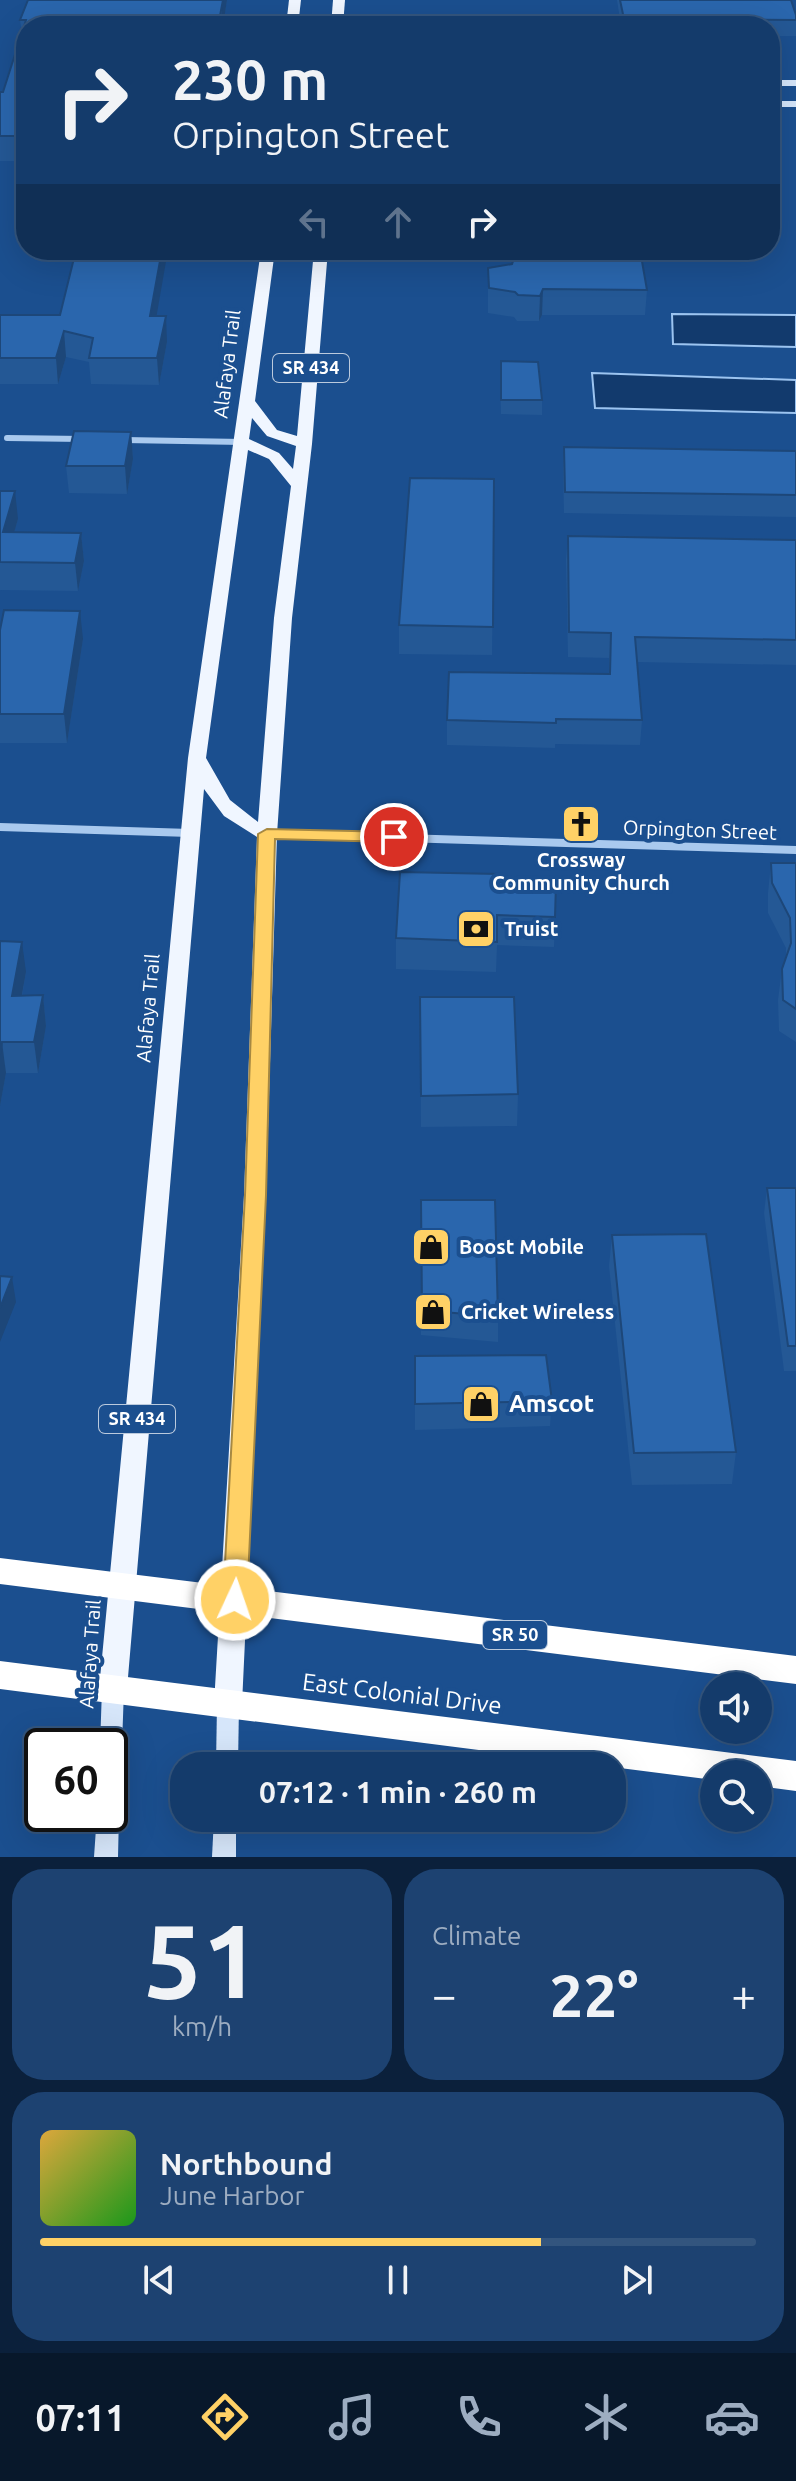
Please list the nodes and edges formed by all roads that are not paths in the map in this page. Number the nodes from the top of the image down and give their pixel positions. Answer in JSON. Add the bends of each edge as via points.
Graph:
{"nodes":[{"id":1,"x":267,"y":260,"type":"edge"},
{"id":2,"x":320,"y":260,"type":"edge"},
{"id":3,"x":248,"y":403,"type":"junction"},
{"id":4,"x":7,"y":438,"type":"dead end"},
{"id":5,"x":91,"y":439,"type":"edge"},
{"id":6,"x":121,"y":440,"type":"edge"},
{"id":7,"x":244,"y":442,"type":"junction"},
{"id":8,"x":304,"y":444,"type":"junction"},
{"id":9,"x":299,"y":486,"type":"junction"},
{"id":10,"x":197,"y":758,"type":"junction"},
{"id":11,"x":0,"y":827,"type":"edge"},
{"id":12,"x":190,"y":833,"type":"junction"},
{"id":13,"x":267,"y":834,"type":"junction"},
{"id":14,"x":796,"y":850,"type":"edge"},
{"id":15,"x":0,"y":1571,"type":"edge"},
{"id":16,"x":120,"y":1586,"type":"junction"},
{"id":17,"x":235,"y":1600,"type":"junction"},
{"id":18,"x":796,"y":1670,"type":"edge"},
{"id":19,"x":0,"y":1675,"type":"edge"},
{"id":20,"x":113,"y":1689,"type":"junction"},
{"id":21,"x":228,"y":1704,"type":"junction"},
{"id":22,"x":112,"y":1728,"type":"edge"},
{"id":23,"x":227,"y":1752,"type":"edge"},
{"id":24,"x":796,"y":1776,"type":"edge"},
{"id":25,"x":107,"y":1832,"type":"edge"},
{"id":26,"x":225,"y":1832,"type":"edge"},
{"id":27,"x":106,"y":1857,"type":"edge"},
{"id":28,"x":224,"y":1857,"type":"edge"}],
"edges":[{"from":1,"to":3,"type":"main road","name":"Alafaya Trail","number":"SR 434"},
{"from":2,"to":8,"type":"main road","number":"SR 434"},
{"from":3,"to":7,"type":"main road","name":"Alafaya Trail","number":"SR 434"},
{"from":3,"to":8,"type":"main road","via":[[272,433]]},
{"from":4,"to":5,"type":"street"},
{"from":6,"to":7,"type":"street"},
{"from":7,"to":9,"type":"main road","via":[[274,456]]},
{"from":7,"to":10,"type":"main road","name":"Alafaya Trail","number":"SR 434"},
{"from":8,"to":9,"type":"main road","number":"SR 434"},
{"from":9,"to":13,"type":"main road","number":"SR 434"},
{"from":10,"to":12,"type":"main road","name":"Alafaya Trail","number":"SR 434"},
{"from":10,"to":13,"type":"main road","via":[[221,805]]},
{"from":11,"to":12,"type":"street"},
{"from":12,"to":16,"type":"main road","name":"Alafaya Trail","number":"SR 434"},
{"from":13,"to":14,"type":"street","name":"Orpington Street"},
{"from":13,"to":17,"type":"main road","number":"SR 434"},
{"from":15,"to":16,"type":"highway","number":"SR 50"},
{"from":16,"to":17,"type":"highway","number":"SR 50"},
{"from":16,"to":20,"type":"main road","name":"Alafaya Trail","number":"SR 434"},
{"from":17,"to":18,"type":"highway","number":"SR 50"},
{"from":17,"to":21,"type":"main road","number":"SR 434"},
{"from":19,"to":20,"type":"highway","name":"East Colonial Drive"},
{"from":20,"to":21,"type":"highway","name":"East Colonial Drive"},
{"from":20,"to":22,"type":"main road","name":"Alafaya Trail"},
{"from":21,"to":23,"type":"main road"},
{"from":21,"to":24,"type":"highway","name":"East Colonial Drive"},
{"from":25,"to":27,"type":"main road"},
{"from":26,"to":28,"type":"main road"}]}
